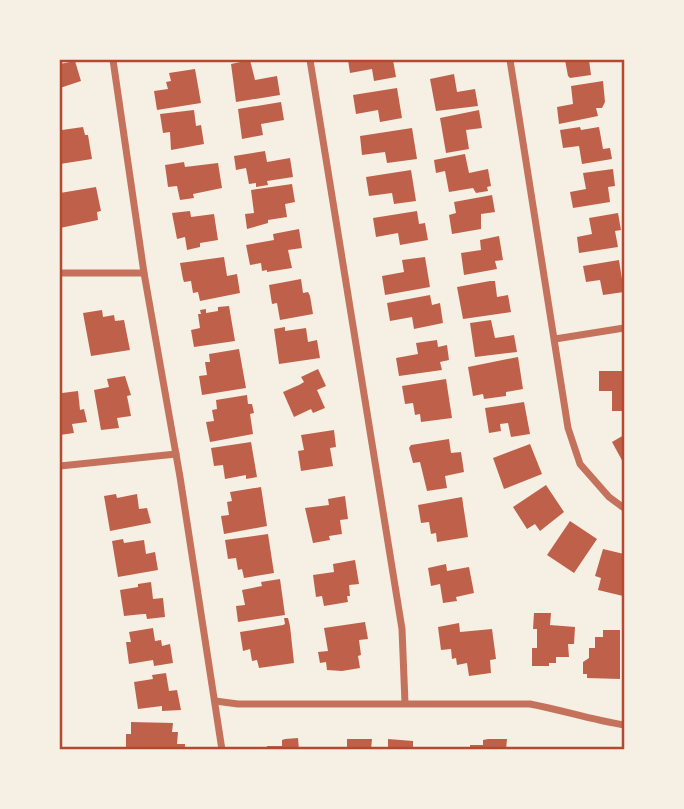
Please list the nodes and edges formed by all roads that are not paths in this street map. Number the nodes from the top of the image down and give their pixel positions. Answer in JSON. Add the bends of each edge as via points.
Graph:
{"nodes":[{"id":1,"x":113,"y":60,"type":"edge"},
{"id":2,"x":310,"y":60,"type":"edge"},
{"id":3,"x":510,"y":60,"type":"edge"},
{"id":4,"x":144,"y":272,"type":"junction"},
{"id":5,"x":60,"y":273,"type":"edge"},
{"id":6,"x":625,"y":328,"type":"edge"},
{"id":7,"x":555,"y":339,"type":"junction"},
{"id":8,"x":176,"y":454,"type":"junction"},
{"id":9,"x":60,"y":466,"type":"edge"},
{"id":10,"x":625,"y":508,"type":"edge"},
{"id":11,"x":215,"y":701,"type":"junction"},
{"id":12,"x":405,"y":703,"type":"junction"},
{"id":13,"x":625,"y":725,"type":"edge"},
{"id":14,"x":222,"y":750,"type":"edge"}],
"edges":[{"from":1,"to":4,"type":"street"},
{"from":2,"to":12,"type":"street","via":[[402,629]]},
{"from":3,"to":7,"type":"street"},
{"from":4,"to":5,"type":"street"},
{"from":4,"to":8,"type":"street"},
{"from":6,"to":7,"type":"street"},
{"from":7,"to":10,"type":"street","via":[[568,428],[580,464]]},
{"from":8,"to":9,"type":"street"},
{"from":8,"to":11,"type":"street"},
{"from":11,"to":12,"type":"street"},
{"from":11,"to":14,"type":"street"},
{"from":12,"to":13,"type":"street","via":[[530,704]]}]}
